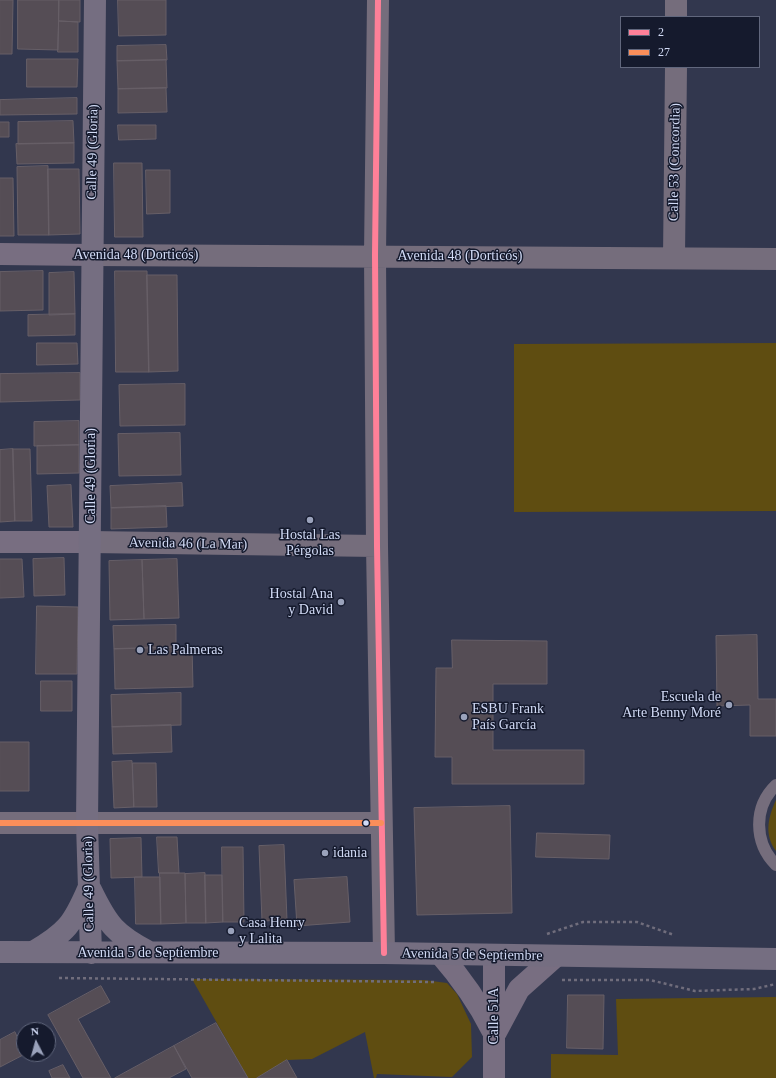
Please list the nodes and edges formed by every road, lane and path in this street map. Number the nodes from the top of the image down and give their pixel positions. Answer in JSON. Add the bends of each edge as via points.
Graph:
{"nodes":[{"id":1,"x":95,"y":0,"type":"edge"},
{"id":2,"x":378,"y":0,"type":"edge"},
{"id":3,"x":676,"y":0,"type":"edge"},
{"id":4,"x":676,"y":16,"type":"edge"},
{"id":5,"x":676,"y":68,"type":"edge"},
{"id":6,"x":0,"y":254,"type":"edge"},
{"id":7,"x":92,"y":254,"type":"junction"},
{"id":8,"x":375,"y":255,"type":"junction"},
{"id":9,"x":674,"y":257,"type":"junction"},
{"id":10,"x":776,"y":259,"type":"edge"},
{"id":11,"x":0,"y":542,"type":"edge"},
{"id":12,"x":90,"y":542,"type":"junction"},
{"id":13,"x":377,"y":546,"type":"junction"},
{"id":14,"x":776,"y":785,"type":"edge"},
{"id":15,"x":381,"y":823,"type":"junction"},
{"id":16,"x":0,"y":824,"type":"edge"},
{"id":17,"x":88,"y":824,"type":"junction"},
{"id":18,"x":776,"y":865,"type":"edge"},
{"id":19,"x":89,"y":886,"type":"junction"},
{"id":20,"x":540,"y":936,"type":"dead end"},
{"id":21,"x":675,"y":936,"type":"dead end"},
{"id":22,"x":0,"y":952,"type":"edge"},
{"id":23,"x":33,"y":952,"type":"junction"},
{"id":24,"x":91,"y":953,"type":"junction"},
{"id":25,"x":150,"y":953,"type":"junction"},
{"id":26,"x":384,"y":953,"type":"junction"},
{"id":27,"x":440,"y":954,"type":"junction"},
{"id":28,"x":494,"y":955,"type":"junction"},
{"id":29,"x":556,"y":956,"type":"junction"},
{"id":30,"x":776,"y":959,"type":"edge"},
{"id":31,"x":59,"y":978,"type":"dead end"},
{"id":32,"x":463,"y":982,"type":"junction"},
{"id":33,"x":526,"y":983,"type":"junction"},
{"id":34,"x":776,"y":984,"type":"edge"},
{"id":35,"x":494,"y":1035,"type":"junction"},
{"id":36,"x":494,"y":1078,"type":"edge"}],
"edges":[{"from":1,"to":7,"type":"main road","name":"Calle 49 (Gloria)"},
{"from":2,"to":8,"type":"street"},
{"from":3,"to":4,"type":"street"},
{"from":5,"to":9,"type":"street","name":"Calle 53 (Concordia)"},
{"from":6,"to":7,"type":"main road","name":"Avenida 48 (Dorticós)"},
{"from":7,"to":8,"type":"street","name":"Avenida 48 (Dorticós)"},
{"from":7,"to":12,"type":"main road","name":"Calle 49 (Gloria)"},
{"from":8,"to":9,"type":"street","name":"Avenida 48 (Dorticós)"},
{"from":8,"to":13,"type":"street"},
{"from":9,"to":10,"type":"street","name":"Avenida 48 (Dorticós)"},
{"from":11,"to":12,"type":"main road","name":"Avenida 46 (La Mar)"},
{"from":12,"to":13,"type":"street","name":"Avenida 46 (La Mar)"},
{"from":12,"to":17,"type":"main road","name":"Calle 49 (Gloria)"},
{"from":13,"to":15,"type":"street"},
{"from":14,"to":18,"type":"lane","via":[[770,790],[762,806],[758,823],[760,840],[768,857]]},
{"from":15,"to":17,"type":"street"},
{"from":15,"to":26,"type":"street"},
{"from":16,"to":17,"type":"street"},
{"from":17,"to":19,"type":"main road","name":"Calle 49 (Gloria)"},
{"from":19,"to":23,"type":"main road","via":[[71,923],[55,940]]},
{"from":19,"to":24,"type":"main road","name":"Calle 49 (Gloria)"},
{"from":19,"to":25,"type":"main road","via":[[102,913],[113,927],[125,939]]},
{"from":20,"to":21,"type":"path","via":[[583,922],[636,922]]},
{"from":22,"to":23,"type":"main road","name":"Avenida 5 de Septiembre"},
{"from":23,"to":24,"type":"main road","name":"Avenida 5 de Septiembre"},
{"from":24,"to":25,"type":"main road","name":"Avenida 5 de Septiembre"},
{"from":25,"to":26,"type":"main road","name":"Avenida 5 de Septiembre"},
{"from":26,"to":27,"type":"main road","name":"Avenida 5 de Septiembre"},
{"from":27,"to":28,"type":"main road","name":"Avenida 5 de Septiembre"},
{"from":27,"to":32,"type":"main road"},
{"from":28,"to":29,"type":"main road","name":"Avenida 5 de Septiembre"},
{"from":28,"to":35,"type":"main road","name":"Calle 51A"},
{"from":29,"to":30,"type":"main road","name":"Avenida 5 de Septiembre"},
{"from":29,"to":33,"type":"main road"},
{"from":31,"to":32,"type":"path"},
{"from":32,"to":35,"type":"main road","via":[[480,1006]]},
{"from":33,"to":34,"type":"path","via":[[563,980],[650,980],[695,991],[754,989]]},
{"from":33,"to":35,"type":"main road","via":[[509,1005]]},
{"from":35,"to":36,"type":"main road","name":"Calle 51A"}]}
